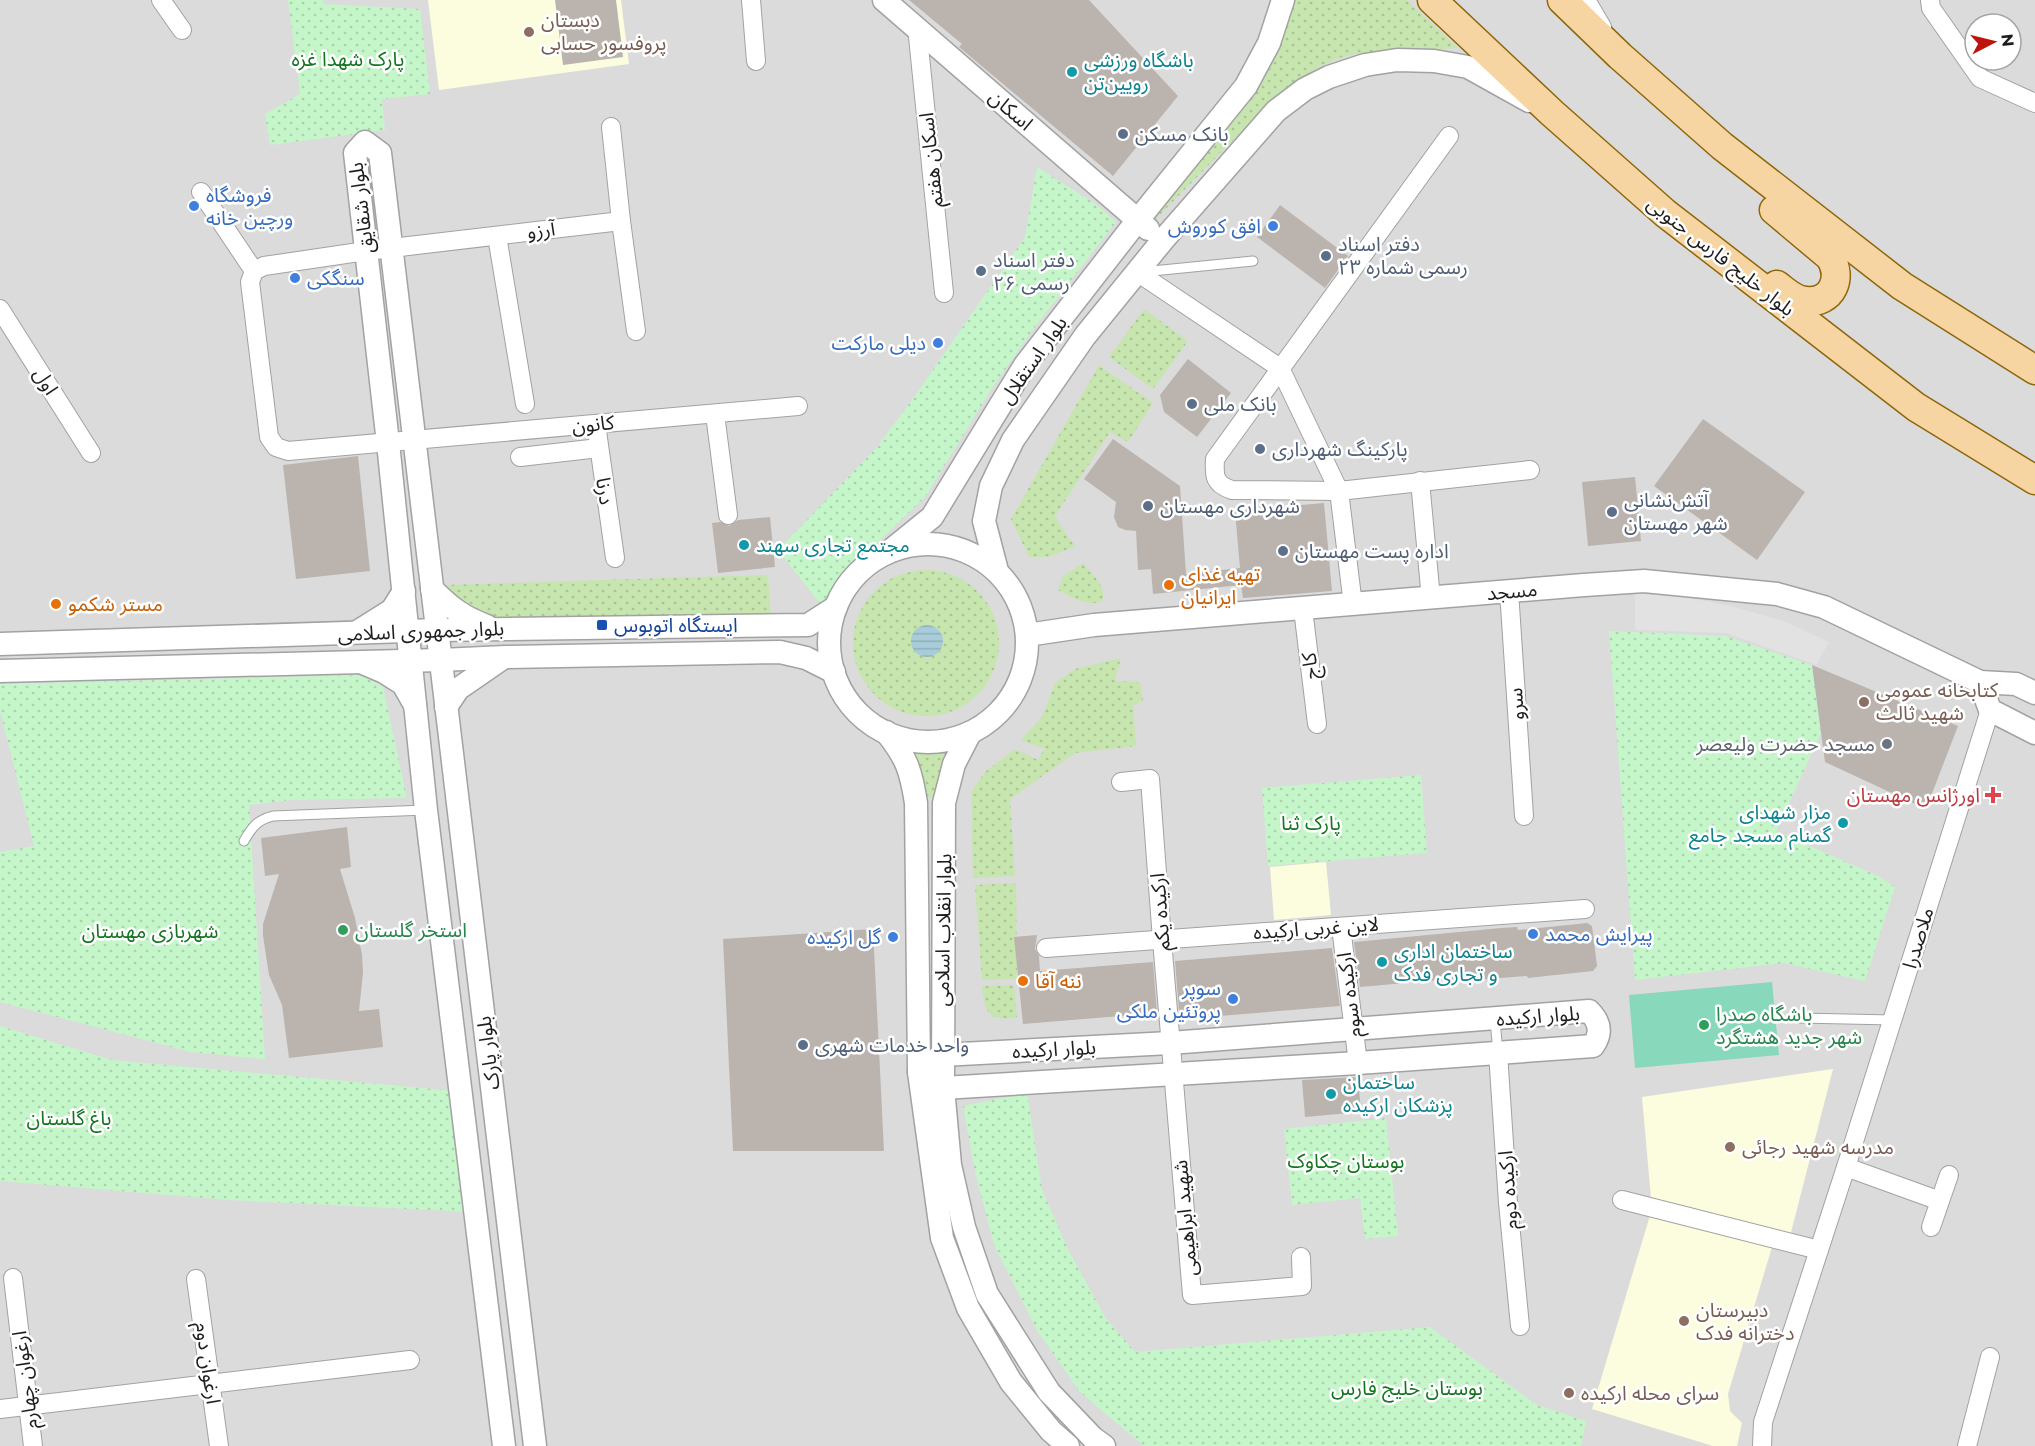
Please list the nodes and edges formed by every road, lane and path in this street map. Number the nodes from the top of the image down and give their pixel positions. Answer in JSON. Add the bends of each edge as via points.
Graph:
{"nodes":[{"id":1,"x":161,"y":0,"type":"edge"},
{"id":2,"x":751,"y":0,"type":"edge"},
{"id":3,"x":884,"y":0,"type":"edge"},
{"id":4,"x":1283,"y":0,"type":"edge"},
{"id":5,"x":1432,"y":0,"type":"edge"},
{"id":6,"x":1562,"y":0,"type":"edge"},
{"id":7,"x":1586,"y":0,"type":"edge"},
{"id":8,"x":1930,"y":0,"type":"edge"},
{"id":9,"x":917,"y":27,"type":"junction"},
{"id":10,"x":182,"y":30,"type":"dead end"},
{"id":11,"x":1620,"y":56,"type":"junction"},
{"id":12,"x":756,"y":61,"type":"dead end"},
{"id":13,"x":2035,"y":103,"type":"edge"},
{"id":14,"x":1552,"y":113,"type":"junction"},
{"id":15,"x":610,"y":127,"type":"dead end"},
{"id":16,"x":1449,"y":136,"type":"dead end"},
{"id":17,"x":1722,"y":146,"type":"junction"},
{"id":18,"x":201,"y":192,"type":"dead end"},
{"id":19,"x":1665,"y":213,"type":"junction"},
{"id":20,"x":621,"y":221,"type":"junction"},
{"id":21,"x":1137,"y":221,"type":"junction"},
{"id":22,"x":498,"y":236,"type":"junction"},
{"id":23,"x":1163,"y":240,"type":"junction"},
{"id":24,"x":391,"y":248,"type":"junction"},
{"id":25,"x":366,"y":251,"type":"junction"},
{"id":26,"x":1253,"y":261,"type":"dead end"},
{"id":27,"x":259,"y":268,"type":"junction"},
{"id":28,"x":1137,"y":272,"type":"junction"},
{"id":29,"x":945,"y":293,"type":"dead end"},
{"id":30,"x":0,"y":309,"type":"edge"},
{"id":31,"x":636,"y":331,"type":"dead end"},
{"id":32,"x":1280,"y":368,"type":"junction"},
{"id":33,"x":2035,"y":370,"type":"edge"},
{"id":34,"x":525,"y":404,"type":"dead end"},
{"id":35,"x":798,"y":406,"type":"dead end"},
{"id":36,"x":715,"y":414,"type":"junction"},
{"id":37,"x":596,"y":424,"type":"junction"},
{"id":38,"x":413,"y":441,"type":"junction"},
{"id":39,"x":388,"y":442,"type":"junction"},
{"id":40,"x":599,"y":448,"type":"junction"},
{"id":41,"x":92,"y":453,"type":"dead end"},
{"id":42,"x":520,"y":457,"type":"dead end"},
{"id":43,"x":1530,"y":470,"type":"dead end"},
{"id":44,"x":2035,"y":480,"type":"edge"},
{"id":45,"x":1420,"y":481,"type":"junction"},
{"id":46,"x":1339,"y":490,"type":"junction"},
{"id":47,"x":728,"y":515,"type":"dead end"},
{"id":48,"x":890,"y":551,"type":"junction"},
{"id":49,"x":615,"y":558,"type":"dead end"},
{"id":50,"x":997,"y":571,"type":"junction"},
{"id":51,"x":432,"y":589,"type":"junction"},
{"id":52,"x":404,"y":591,"type":"junction"},
{"id":53,"x":1509,"y":591,"type":"junction"},
{"id":54,"x":1431,"y":599,"type":"junction"},
{"id":55,"x":1353,"y":605,"type":"junction"},
{"id":56,"x":836,"y":607,"type":"junction"},
{"id":57,"x":1303,"y":609,"type":"junction"},
{"id":58,"x":494,"y":629,"type":"junction"},
{"id":59,"x":438,"y":630,"type":"junction"},
{"id":60,"x":409,"y":632,"type":"junction"},
{"id":61,"x":356,"y":633,"type":"junction"},
{"id":62,"x":1027,"y":635,"type":"junction"},
{"id":63,"x":0,"y":644,"type":"edge"},
{"id":64,"x":505,"y":657,"type":"junction"},
{"id":65,"x":441,"y":660,"type":"junction"},
{"id":66,"x":412,"y":661,"type":"junction"},
{"id":67,"x":359,"y":662,"type":"junction"},
{"id":68,"x":0,"y":671,"type":"edge"},
{"id":69,"x":834,"y":672,"type":"junction"},
{"id":70,"x":1980,"y":682,"type":"junction"},
{"id":71,"x":2035,"y":693,"type":"edge"},
{"id":72,"x":416,"y":706,"type":"junction"},
{"id":73,"x":446,"y":707,"type":"junction"},
{"id":74,"x":1990,"y":710,"type":"junction"},
{"id":75,"x":1317,"y":724,"type":"dead end"},
{"id":76,"x":886,"y":732,"type":"junction"},
{"id":77,"x":970,"y":733,"type":"junction"},
{"id":78,"x":2035,"y":733,"type":"edge"},
{"id":79,"x":1121,"y":782,"type":"dead end"},
{"id":80,"x":426,"y":810,"type":"junction"},
{"id":81,"x":1524,"y":816,"type":"dead end"},
{"id":82,"x":244,"y":841,"type":"dead end"},
{"id":83,"x":1585,"y":909,"type":"dead end"},
{"id":84,"x":1341,"y":927,"type":"junction"},
{"id":85,"x":1162,"y":940,"type":"junction"},
{"id":86,"x":1046,"y":948,"type":"dead end"},
{"id":87,"x":1799,"y":1018,"type":"dead end"},
{"id":88,"x":1495,"y":1019,"type":"junction"},
{"id":89,"x":1893,"y":1020,"type":"junction"},
{"id":90,"x":1354,"y":1030,"type":"junction"},
{"id":91,"x":1170,"y":1043,"type":"junction"},
{"id":92,"x":1498,"y":1053,"type":"junction"},
{"id":93,"x":942,"y":1055,"type":"junction"},
{"id":94,"x":1358,"y":1063,"type":"junction"},
{"id":95,"x":919,"y":1072,"type":"junction"},
{"id":96,"x":1173,"y":1075,"type":"junction"},
{"id":97,"x":943,"y":1088,"type":"junction"},
{"id":98,"x":1846,"y":1167,"type":"junction"},
{"id":99,"x":1949,"y":1175,"type":"dead end"},
{"id":100,"x":1622,"y":1200,"type":"dead end"},
{"id":101,"x":1940,"y":1201,"type":"junction"},
{"id":102,"x":1931,"y":1227,"type":"dead end"},
{"id":103,"x":1819,"y":1250,"type":"junction"},
{"id":104,"x":1301,"y":1257,"type":"dead end"},
{"id":105,"x":13,"y":1278,"type":"dead end"},
{"id":106,"x":196,"y":1279,"type":"dead end"},
{"id":107,"x":1520,"y":1326,"type":"dead end"},
{"id":108,"x":1990,"y":1357,"type":"dead end"},
{"id":109,"x":410,"y":1360,"type":"dead end"},
{"id":110,"x":211,"y":1384,"type":"junction"},
{"id":111,"x":28,"y":1406,"type":"junction"},
{"id":112,"x":0,"y":1409,"type":"edge"},
{"id":113,"x":33,"y":1446,"type":"edge"},
{"id":114,"x":219,"y":1446,"type":"edge"},
{"id":115,"x":504,"y":1446,"type":"edge"},
{"id":116,"x":535,"y":1446,"type":"edge"},
{"id":117,"x":1068,"y":1446,"type":"edge"},
{"id":118,"x":1104,"y":1446,"type":"edge"},
{"id":119,"x":1762,"y":1446,"type":"edge"},
{"id":120,"x":1967,"y":1446,"type":"edge"}],
"edges":[{"from":1,"to":10,"type":"street"},
{"from":2,"to":12,"type":"street"},
{"from":3,"to":9,"type":"street","name":"اسکان"},
{"from":4,"to":21,"type":"street","name":"بلوار استقلال","via":[[1269,43],[1246,86]]},
{"from":5,"to":14,"type":"main road","name":"بلوار خلیج فارس جنوبی"},
{"from":6,"to":11,"type":"main road"},
{"from":7,"to":11,"type":"street"},
{"from":8,"to":13,"type":"street","via":[[1931,8],[1980,78]]},
{"from":9,"to":21,"type":"street","name":"اسکان"},
{"from":9,"to":29,"type":"street","name":"اسکان هفتم"},
{"from":11,"to":17,"type":"main road"},
{"from":14,"to":19,"type":"main road","name":"بلوار خلیج فارس جنوبی"},
{"from":14,"to":23,"type":"street","name":"بلوار استقلال","via":[[1468,67],[1398,60],[1365,65],[1305,89],[1276,111]]},
{"from":15,"to":20,"type":"street"},
{"from":16,"to":32,"type":"street"},
{"from":17,"to":19,"type":"main road","via":[[1748,188],[1830,256],[1836,266],[1832,290],[1815,301],[1794,298],[1708,232]]},
{"from":17,"to":33,"type":"main road","via":[[1902,286]]},
{"from":18,"to":27,"type":"street"},
{"from":19,"to":44,"type":"main road","name":"بلوار خلیج فارس جنوبی","via":[[1916,407]]},
{"from":20,"to":22,"type":"street","name":"آرزو"},
{"from":20,"to":31,"type":"street"},
{"from":21,"to":23,"type":"street","name":"اسکان"},
{"from":21,"to":48,"type":"street","name":"بلوار استقلال","via":[[1026,365],[932,517]]},
{"from":22,"to":24,"type":"street","name":"آرزو"},
{"from":22,"to":34,"type":"street"},
{"from":23,"to":28,"type":"street","name":"بلوار استقلال"},
{"from":24,"to":25,"type":"street","name":"آرزو"},
{"from":24,"to":25,"type":"street","name":"بلوار شقایق","via":[[380,153],[365,142],[355,153]]},
{"from":24,"to":38,"type":"street","name":"بلوار شقایق"},
{"from":25,"to":27,"type":"street","name":"آرزو"},
{"from":25,"to":39,"type":"street","name":"بلوار شقایق"},
{"from":26,"to":28,"type":"lane"},
{"from":27,"to":39,"type":"street","name":"کانون","via":[[250,282],[269,437],[276,447],[288,451]]},
{"from":28,"to":32,"type":"street"},
{"from":28,"to":50,"type":"street","name":"بلوار استقلال","via":[[1085,336],[1013,440],[991,486],[984,520]]},
{"from":30,"to":41,"type":"street","name":"اول"},
{"from":32,"to":46,"type":"street"},
{"from":32,"to":46,"type":"street","via":[[1215,459],[1215,478],[1222,487],[1232,490]]},
{"from":35,"to":36,"type":"street","name":"کانون"},
{"from":36,"to":37,"type":"street","name":"کانون"},
{"from":36,"to":47,"type":"street"},
{"from":37,"to":38,"type":"street","name":"کانون"},
{"from":37,"to":40,"type":"street","name":"درنا"},
{"from":38,"to":39,"type":"street","name":"کانون"},
{"from":38,"to":51,"type":"street","name":"بلوار شقایق"},
{"from":39,"to":52,"type":"street","name":"بلوار شقایق"},
{"from":40,"to":42,"type":"street"},
{"from":40,"to":49,"type":"street","name":"درنا"},
{"from":43,"to":45,"type":"street"},
{"from":45,"to":46,"type":"street"},
{"from":45,"to":54,"type":"street"},
{"from":46,"to":55,"type":"street"},
{"from":48,"to":50,"type":"street","via":[[924,544],[958,548]]},
{"from":48,"to":56,"type":"street","via":[[857,574]]},
{"from":50,"to":62,"type":"street","via":[[1012,590]]},
{"from":51,"to":58,"type":"street","via":[[466,619]]},
{"from":51,"to":59,"type":"street","name":"بلوار شقایق"},
{"from":52,"to":60,"type":"street","name":"بلوار شقایق"},
{"from":52,"to":61,"type":"street","via":[[392,610]]},
{"from":53,"to":54,"type":"street","name":"مسجد"},
{"from":53,"to":70,"type":"street","name":"مسجد","via":[[1644,581],[1777,594],[1824,607]]},
{"from":53,"to":81,"type":"street","name":"سرو"},
{"from":54,"to":55,"type":"street","name":"مسجد"},
{"from":55,"to":57,"type":"street","name":"مسجد"},
{"from":56,"to":58,"type":"street","name":"بلوار جمهوری اسلامی","via":[[808,626]]},
{"from":56,"to":69,"type":"street","via":[[830,639]]},
{"from":57,"to":62,"type":"street","name":"مسجد","via":[[1094,625]]},
{"from":57,"to":75,"type":"street","name":"کاج"},
{"from":58,"to":59,"type":"street","name":"بلوار جمهوری اسلامی"},
{"from":59,"to":60,"type":"street","name":"بلوار جمهوری اسلامی"},
{"from":59,"to":65,"type":"street","name":"بلوار شقایق"},
{"from":60,"to":61,"type":"street","name":"بلوار جمهوری اسلامی"},
{"from":60,"to":66,"type":"street","name":"بلوار شقایق"},
{"from":61,"to":63,"type":"street","name":"بلوار جمهوری اسلامی"},
{"from":62,"to":77,"type":"street","via":[[1020,682],[1002,709]]},
{"from":64,"to":65,"type":"street","name":"بلوار جمهوری اسلامی"},
{"from":64,"to":69,"type":"street","name":"بلوار جمهوری اسلامی","via":[[780,652],[806,658]]},
{"from":64,"to":73,"type":"street","via":[[458,689]]},
{"from":65,"to":66,"type":"street","name":"بلوار جمهوری اسلامی"},
{"from":65,"to":73,"type":"street","name":"بلوار پارک"},
{"from":66,"to":67,"type":"street","name":"بلوار جمهوری اسلامی"},
{"from":66,"to":72,"type":"street","name":"بلوار پارک"},
{"from":67,"to":68,"type":"street","name":"بلوار جمهوری اسلامی"},
{"from":67,"to":72,"type":"street","via":[[403,684]]},
{"from":69,"to":76,"type":"street","via":[[853,708]]},
{"from":70,"to":71,"type":"street","name":"مسجد","via":[[2016,684]]},
{"from":70,"to":74,"type":"street"},
{"from":72,"to":80,"type":"street","name":"بلوار پارک"},
{"from":73,"to":116,"type":"street","name":"بلوار پارک"},
{"from":74,"to":78,"type":"street"},
{"from":74,"to":89,"type":"street","name":"ملاصدرا"},
{"from":76,"to":77,"type":"street","via":[[906,740],[928,742]]},
{"from":76,"to":95,"type":"street","name":"بلوار انقلاب اسلامی","via":[[903,753],[916,803]]},
{"from":77,"to":93,"type":"street","name":"بلوار انقلاب اسلامی","via":[[954,764],[944,803]]},
{"from":79,"to":85,"type":"street","name":"ارکیده یکم","via":[[1150,779]]},
{"from":80,"to":82,"type":"lane","via":[[273,816],[260,819]]},
{"from":80,"to":115,"type":"street","name":"بلوار پارک"},
{"from":83,"to":84,"type":"street","name":"لاین غربی ارکیده"},
{"from":84,"to":85,"type":"street","name":"لاین غربی ارکیده"},
{"from":84,"to":90,"type":"street","name":"ارکیده سوم"},
{"from":85,"to":86,"type":"street","name":"لاین غربی ارکیده"},
{"from":85,"to":91,"type":"street","name":"ارکیده یکم"},
{"from":87,"to":89,"type":"lane"},
{"from":88,"to":90,"type":"street","name":"بلوار ارکیده"},
{"from":88,"to":92,"type":"lane"},
{"from":88,"to":92,"type":"street","name":"بلوار ارکیده","via":[[1589,1011],[1599,1028],[1599,1038],[1593,1046]]},
{"from":89,"to":98,"type":"street","name":"ملاصدرا"},
{"from":90,"to":91,"type":"street","name":"بلوار ارکیده"},
{"from":90,"to":94,"type":"street","name":"ارکیده سوم"},
{"from":91,"to":93,"type":"street","name":"بلوار ارکیده"},
{"from":91,"to":96,"type":"street","name":"ارکیده یکم"},
{"from":92,"to":94,"type":"street","name":"بلوار ارکیده"},
{"from":92,"to":107,"type":"street","name":"ارکیده دوم"},
{"from":93,"to":95,"type":"street"},
{"from":93,"to":97,"type":"street","name":"بلوار انقلاب اسلامی"},
{"from":94,"to":96,"type":"street","name":"بلوار ارکیده"},
{"from":95,"to":97,"type":"street"},
{"from":95,"to":117,"type":"street","name":"بلوار انقلاب اسلامی","via":[[942,1238],[968,1308],[1011,1382]]},
{"from":96,"to":97,"type":"street","name":"بلوار ارکیده"},
{"from":96,"to":104,"type":"street","name":"شهید ابراهیمی","via":[[1192,1295],[1302,1286]]},
{"from":97,"to":118,"type":"street","name":"بلوار انقلاب اسلامی","via":[[950,1165],[964,1227],[987,1294],[1049,1392]]},
{"from":98,"to":101,"type":"street"},
{"from":98,"to":103,"type":"street","name":"ملاصدرا"},
{"from":99,"to":101,"type":"street"},
{"from":100,"to":103,"type":"street"},
{"from":101,"to":102,"type":"street"},
{"from":103,"to":119,"type":"street","name":"ملاصدرا","via":[[1763,1422]]},
{"from":105,"to":111,"type":"street","name":"ارغوان چهارم"},
{"from":106,"to":110,"type":"street","name":"ارغوان دوم"},
{"from":108,"to":120,"type":"street"},
{"from":109,"to":110,"type":"street"},
{"from":110,"to":111,"type":"street"},
{"from":110,"to":114,"type":"street","name":"ارغوان دوم"},
{"from":111,"to":112,"type":"street"},
{"from":111,"to":113,"type":"street","name":"ارغوان چهارم"}]}
